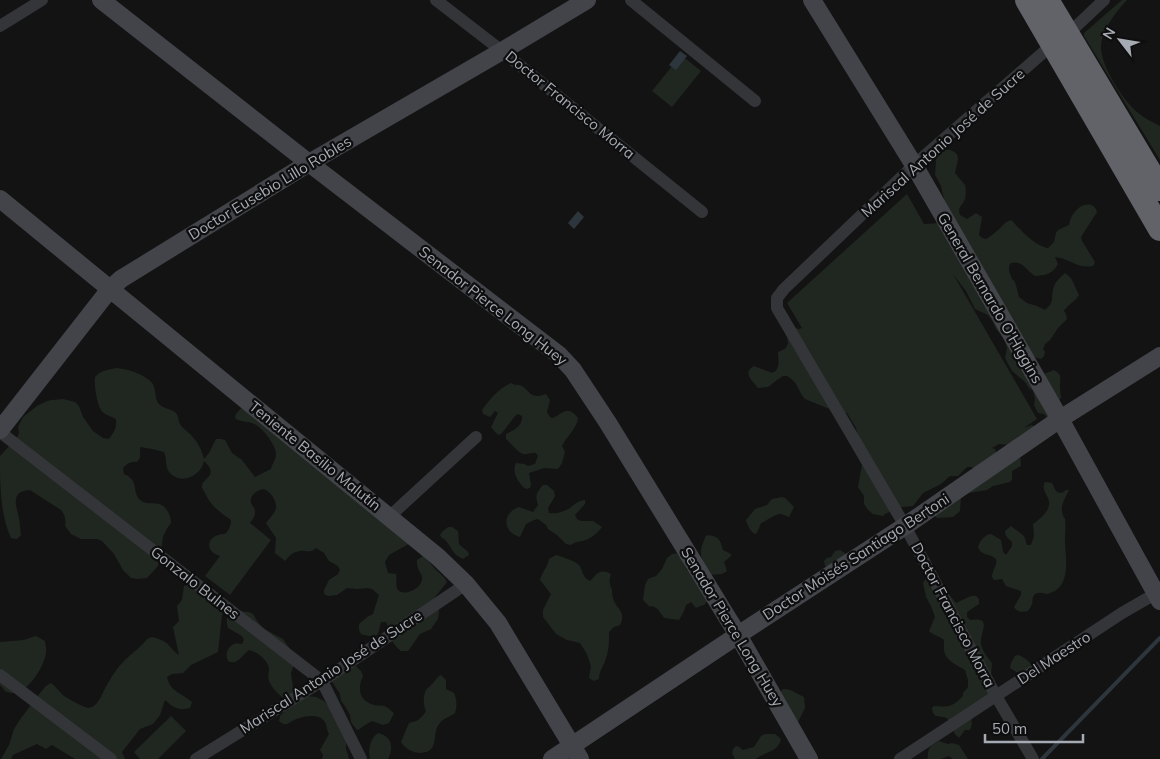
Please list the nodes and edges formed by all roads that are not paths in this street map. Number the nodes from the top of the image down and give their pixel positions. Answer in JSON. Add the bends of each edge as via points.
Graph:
{"nodes":[{"id":1,"x":42,"y":0,"type":"edge"},
{"id":2,"x":101,"y":0,"type":"edge"},
{"id":3,"x":436,"y":0,"type":"edge"},
{"id":4,"x":587,"y":0,"type":"edge"},
{"id":5,"x":632,"y":0,"type":"edge"},
{"id":6,"x":812,"y":0,"type":"edge"},
{"id":7,"x":1027,"y":0,"type":"edge"},
{"id":8,"x":1046,"y":0,"type":"edge"},
{"id":9,"x":1104,"y":0,"type":"edge"},
{"id":10,"x":0,"y":26,"type":"edge"},
{"id":11,"x":1060,"y":39,"type":"junction"},
{"id":12,"x":502,"y":51,"type":"junction"},
{"id":13,"x":755,"y":101,"type":"dead end"},
{"id":14,"x":309,"y":163,"type":"junction"},
{"id":15,"x":914,"y":165,"type":"junction"},
{"id":16,"x":1160,"y":189,"type":"edge"},
{"id":17,"x":0,"y":199,"type":"edge"},
{"id":18,"x":702,"y":212,"type":"dead end"},
{"id":19,"x":1160,"y":229,"type":"edge"},
{"id":20,"x":110,"y":288,"type":"junction"},
{"id":21,"x":784,"y":288,"type":"joint"},
{"id":22,"x":1160,"y":356,"type":"edge"},
{"id":23,"x":1060,"y":419,"type":"junction"},
{"id":24,"x":0,"y":431,"type":"edge"},
{"id":25,"x":476,"y":437,"type":"dead end"},
{"id":26,"x":389,"y":517,"type":"junction"},
{"id":27,"x":905,"y":526,"type":"junction"},
{"id":28,"x":466,"y":584,"type":"junction"},
{"id":29,"x":1159,"y":595,"type":"edge"},
{"id":30,"x":738,"y":635,"type":"junction"},
{"id":31,"x":0,"y":674,"type":"edge"},
{"id":32,"x":322,"y":681,"type":"junction"},
{"id":33,"x":996,"y":696,"type":"junction"},
{"id":34,"x":576,"y":752,"type":"edge"},
{"id":35,"x":111,"y":759,"type":"edge"},
{"id":36,"x":196,"y":759,"type":"edge"},
{"id":37,"x":361,"y":759,"type":"edge"},
{"id":38,"x":552,"y":759,"type":"edge"},
{"id":39,"x":809,"y":759,"type":"edge"},
{"id":40,"x":900,"y":759,"type":"edge"},
{"id":41,"x":1033,"y":759,"type":"edge"}],
"edges":[{"from":1,"to":10,"type":"street"},
{"from":2,"to":14,"type":"street","name":"Senador Pierce Long Huey"},
{"from":3,"to":12,"type":"street","name":"Doctor Francisco Morra"},
{"from":4,"to":12,"type":"street","name":"Doctor Eusebio Lillo Robles"},
{"from":5,"to":13,"type":"street"},
{"from":6,"to":15,"type":"street","name":"General Bernardo O'Higgins"},
{"from":7,"to":11,"type":"highway"},
{"from":8,"to":11,"type":"highway"},
{"from":9,"to":11,"type":"street","name":"Mariscal Antonio José de Sucre"},
{"from":11,"to":15,"type":"street","name":"Mariscal Antonio José de Sucre"},
{"from":11,"to":16,"type":"highway"},
{"from":11,"to":19,"type":"highway"},
{"from":12,"to":14,"type":"street","name":"Doctor Eusebio Lillo Robles"},
{"from":12,"to":18,"type":"street","name":"Doctor Francisco Morra"},
{"from":14,"to":20,"type":"street","name":"Doctor Eusebio Lillo Robles"},
{"from":14,"to":30,"type":"street","name":"Senador Pierce Long Huey","via":[[559,355],[573,370]]},
{"from":15,"to":21,"type":"street","name":"Mariscal Antonio José de Sucre"},
{"from":15,"to":23,"type":"street","name":"General Bernardo O'Higgins"},
{"from":17,"to":20,"type":"street","name":"Teniente Basilio Malutín"},
{"from":20,"to":24,"type":"street","name":"Doctor Eusebio Lillo Robles"},
{"from":20,"to":26,"type":"street","name":"Teniente Basilio Malutín"},
{"from":21,"to":27,"type":"street","name":"Doctor Francisco Morra","via":[[777,298],[777,308]]},
{"from":22,"to":23,"type":"street","name":"Doctor Moisés Santiago Bertoni"},
{"from":23,"to":27,"type":"street","name":"Doctor Moisés Santiago Bertoni"},
{"from":23,"to":29,"type":"street","name":"General Bernardo O'Higgins"},
{"from":24,"to":32,"type":"street","name":"Gonzalo Bulnes"},
{"from":25,"to":26,"type":"street"},
{"from":26,"to":28,"type":"street","name":"Teniente Basilio Malutín"},
{"from":27,"to":30,"type":"street","name":"Doctor Moisés Santiago Bertoni"},
{"from":27,"to":33,"type":"street","name":"Doctor Francisco Morra"},
{"from":28,"to":32,"type":"street","name":"Mariscal Antonio José de Sucre"},
{"from":28,"to":34,"type":"street","name":"Teniente Basilio Malutín","via":[[498,623]]},
{"from":29,"to":33,"type":"street","name":"Del Maestro","via":[[1122,614]]},
{"from":30,"to":34,"type":"street","name":"Doctor Moisés Santiago Bertoni"},
{"from":30,"to":39,"type":"street","name":"Senador Pierce Long Huey"},
{"from":31,"to":35,"type":"street"},
{"from":32,"to":36,"type":"street","name":"Mariscal Antonio José de Sucre"},
{"from":32,"to":37,"type":"street","name":"Gonzalo Bulnes"},
{"from":33,"to":40,"type":"street","name":"Del Maestro"},
{"from":33,"to":41,"type":"street","name":"Doctor Francisco Morra"},
{"from":34,"to":38,"type":"street","name":"Doctor Moisés Santiago Bertoni"}]}
